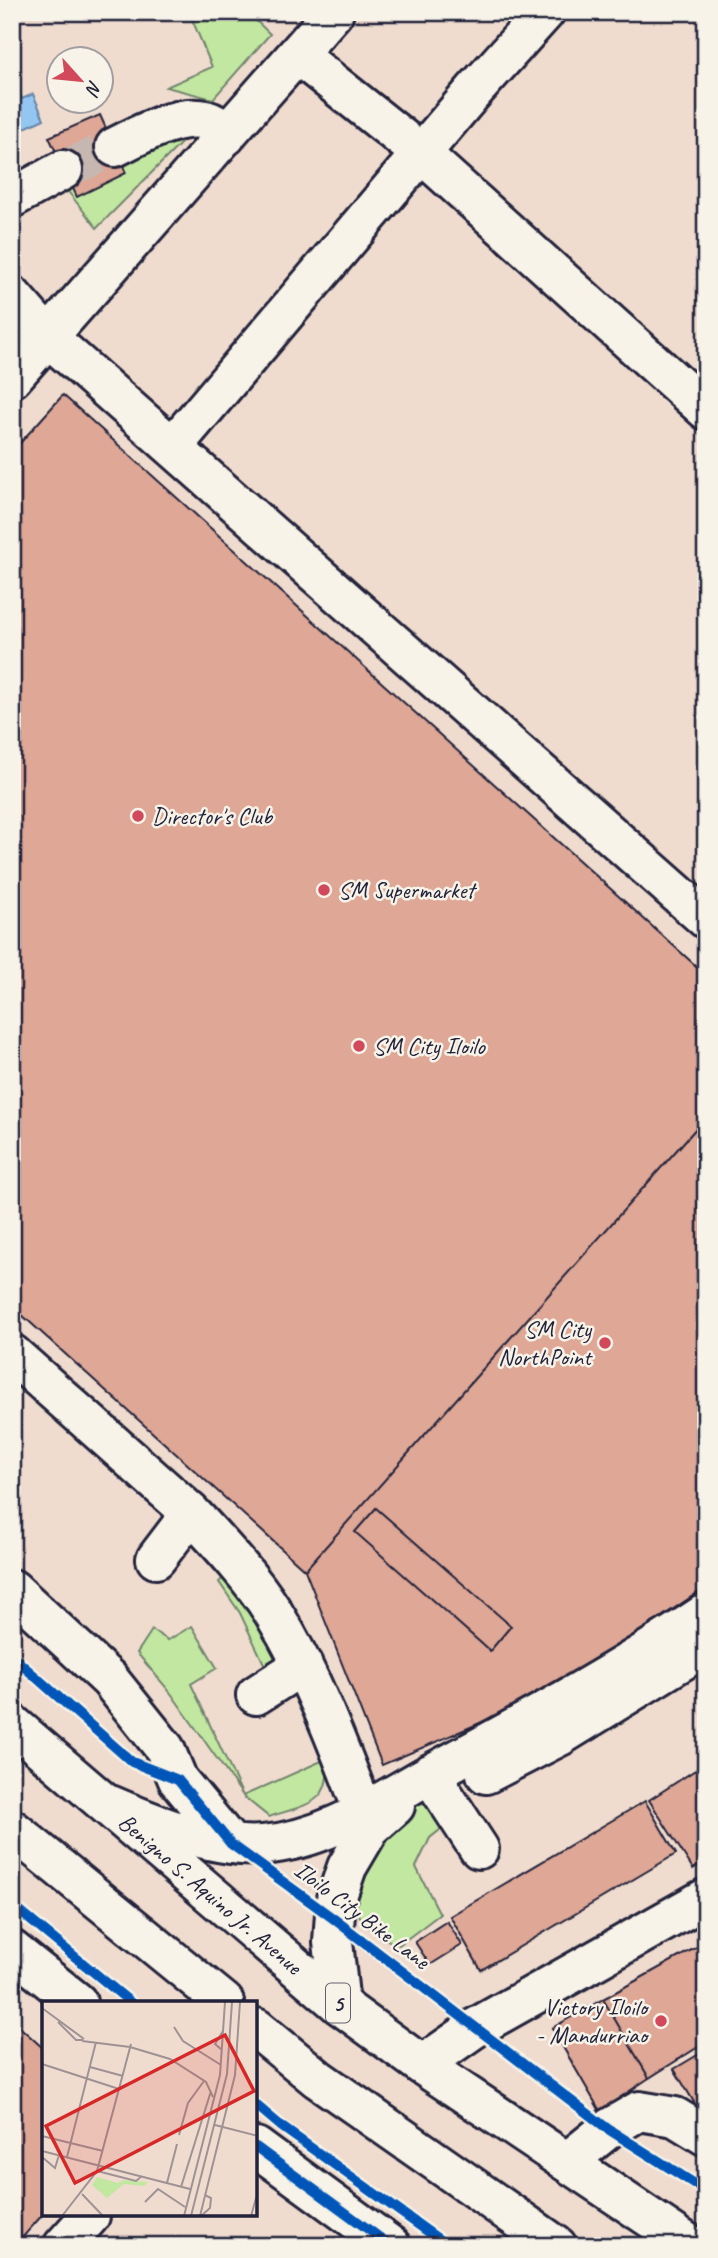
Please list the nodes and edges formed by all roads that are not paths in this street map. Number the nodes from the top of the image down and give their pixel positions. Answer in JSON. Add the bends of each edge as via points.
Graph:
{"nodes":[{"id":1,"x":334,"y":12,"type":"edge"},
{"id":2,"x":544,"y":12,"type":"edge"},
{"id":3,"x":298,"y":55,"type":"junction"},
{"id":4,"x":226,"y":136,"type":"junction"},
{"id":5,"x":115,"y":147,"type":"tunnel mouth"},
{"id":6,"x":422,"y":154,"type":"junction"},
{"id":7,"x":64,"y":170,"type":"tunnel mouth"},
{"id":8,"x":12,"y":198,"type":"edge"},
{"id":9,"x":12,"y":296,"type":"edge"},
{"id":10,"x":48,"y":337,"type":"junction"},
{"id":11,"x":12,"y":378,"type":"edge"},
{"id":12,"x":706,"y":410,"type":"edge"},
{"id":13,"x":173,"y":446,"type":"junction"},
{"id":14,"x":706,"y":919,"type":"edge"},
{"id":15,"x":12,"y":1354,"type":"edge"},
{"id":16,"x":191,"y":1513,"type":"junction"},
{"id":17,"x":156,"y":1559,"type":"dead end"},
{"id":18,"x":12,"y":1589,"type":"edge"},
{"id":19,"x":706,"y":1613,"type":"edge"},
{"id":20,"x":702,"y":1656,"type":"edge"},
{"id":21,"x":303,"y":1665,"type":"junction"},
{"id":22,"x":256,"y":1695,"type":"dead end"},
{"id":23,"x":12,"y":1724,"type":"edge"},
{"id":24,"x":430,"y":1774,"type":"junction"},
{"id":25,"x":108,"y":1804,"type":"junction"},
{"id":26,"x":364,"y":1813,"type":"junction"},
{"id":27,"x":12,"y":1829,"type":"edge"},
{"id":28,"x":231,"y":1844,"type":"junction"},
{"id":29,"x":479,"y":1849,"type":"dead end"},
{"id":30,"x":706,"y":1899,"type":"edge"},
{"id":31,"x":12,"y":1950,"type":"edge"},
{"id":32,"x":75,"y":2001,"type":"edge"},
{"id":33,"x":222,"y":2001,"type":"edge"},
{"id":34,"x":340,"y":2005,"type":"junction"},
{"id":35,"x":257,"y":2029,"type":"edge"},
{"id":36,"x":422,"y":2065,"type":"junction"},
{"id":37,"x":706,"y":2136,"type":"edge"},
{"id":38,"x":257,"y":2148,"type":"edge"},
{"id":39,"x":566,"y":2162,"type":"junction"},
{"id":40,"x":89,"y":2216,"type":"edge"},
{"id":41,"x":63,"y":2246,"type":"edge"},
{"id":42,"x":391,"y":2246,"type":"edge"},
{"id":43,"x":557,"y":2246,"type":"edge"},
{"id":44,"x":692,"y":2246,"type":"edge"}],
"edges":[{"from":1,"to":3,"type":"main road"},
{"from":2,"to":6,"type":"main road"},
{"from":3,"to":4,"type":"main road"},
{"from":3,"to":6,"type":"main road"},
{"from":4,"to":5,"type":"main road","via":[[215,124],[203,120],[176,120]]},
{"from":4,"to":10,"type":"main road"},
{"from":6,"to":12,"type":"main road"},
{"from":6,"to":13,"type":"main road"},
{"from":7,"to":8,"type":"main road"},
{"from":9,"to":10,"type":"main road"},
{"from":10,"to":11,"type":"main road"},
{"from":10,"to":13,"type":"main road"},
{"from":13,"to":14,"type":"main road"},
{"from":15,"to":16,"type":"main road"},
{"from":16,"to":17,"type":"main road"},
{"from":16,"to":21,"type":"main road","via":[[272,1610]]},
{"from":18,"to":28,"type":"main road","via":[[109,1679],[165,1749],[178,1780]]},
{"from":19,"to":24,"type":"main road","via":[[552,1709]]},
{"from":20,"to":24,"type":"main road","via":[[481,1777],[454,1782]]},
{"from":21,"to":22,"type":"main road"},
{"from":21,"to":26,"type":"main road"},
{"from":23,"to":25,"type":"main road","name":"Benigno S. Aquino Jr. Avenue","number":"5"},
{"from":24,"to":26,"type":"main road"},
{"from":24,"to":29,"type":"main road"},
{"from":24,"to":34,"type":"main road","via":[[370,1828],[347,1867],[336,1899],[333,1942]]},
{"from":25,"to":28,"type":"main road","via":[[152,1823]]},
{"from":25,"to":34,"type":"main road","name":"Benigno S. Aquino Jr. Avenue","number":"5"},
{"from":26,"to":28,"type":"main road","via":[[299,1839]]},
{"from":27,"to":33,"type":"main road"},
{"from":30,"to":36,"type":"main road","via":[[475,2028]]},
{"from":31,"to":32,"type":"main road"},
{"from":34,"to":36,"type":"main road","name":"Benigno S. Aquino Jr. Avenue","number":"5"},
{"from":35,"to":43,"type":"main road","via":[[318,2079]]},
{"from":36,"to":39,"type":"main road","name":"Benigno S. Aquino Jr. Avenue","number":"5"},
{"from":37,"to":39,"type":"main road","via":[[675,2117],[639,2111]]},
{"from":38,"to":42,"type":"main road"},
{"from":39,"to":44,"type":"main road","name":"Benigno S. Aquino Jr. Avenue","number":"5"},
{"from":40,"to":41,"type":"main road"}]}
